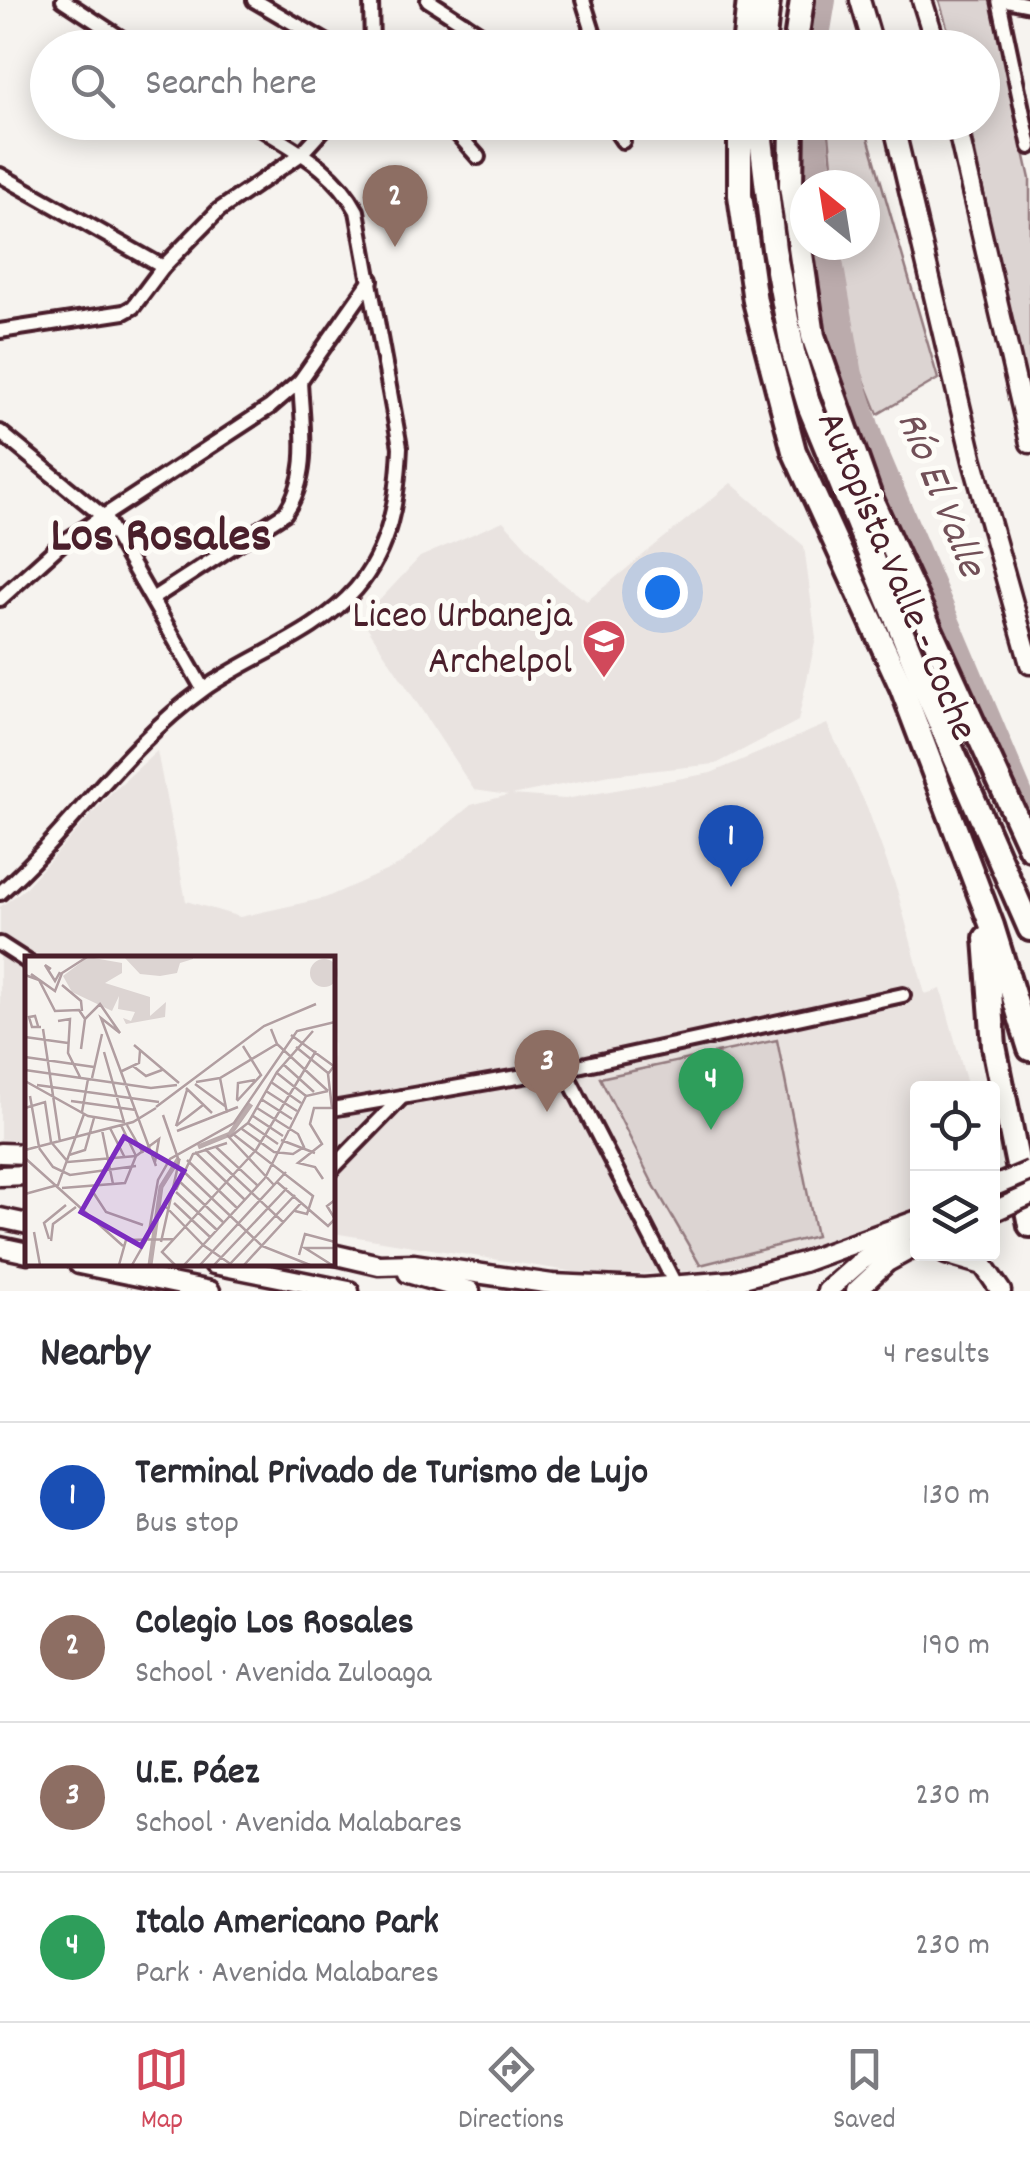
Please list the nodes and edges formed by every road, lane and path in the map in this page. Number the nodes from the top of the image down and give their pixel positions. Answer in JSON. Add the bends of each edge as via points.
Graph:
{"nodes":[{"id":1,"x":63,"y":0,"type":"edge"},
{"id":2,"x":254,"y":0,"type":"edge"},
{"id":3,"x":371,"y":0,"type":"edge"},
{"id":4,"x":428,"y":0,"type":"edge"},
{"id":5,"x":583,"y":0,"type":"edge"},
{"id":6,"x":749,"y":0,"type":"edge"},
{"id":7,"x":768,"y":0,"type":"edge"},
{"id":8,"x":802,"y":0,"type":"edge"},
{"id":9,"x":860,"y":0,"type":"edge"},
{"id":10,"x":922,"y":0,"type":"edge"},
{"id":11,"x":1003,"y":0,"type":"edge"},
{"id":12,"x":1030,"y":6,"type":"edge"},
{"id":13,"x":464,"y":23,"type":"junction"},
{"id":14,"x":109,"y":30,"type":"edge"},
{"id":15,"x":305,"y":30,"type":"edge"},
{"id":16,"x":372,"y":30,"type":"edge"},
{"id":17,"x":460,"y":30,"type":"edge"},
{"id":18,"x":475,"y":30,"type":"edge"},
{"id":19,"x":592,"y":30,"type":"edge"},
{"id":20,"x":746,"y":30,"type":"edge"},
{"id":21,"x":765,"y":30,"type":"edge"},
{"id":22,"x":797,"y":30,"type":"edge"},
{"id":23,"x":869,"y":30,"type":"edge"},
{"id":24,"x":931,"y":30,"type":"edge"},
{"id":25,"x":278,"y":140,"type":"edge"},
{"id":26,"x":314,"y":140,"type":"edge"},
{"id":27,"x":463,"y":140,"type":"edge"},
{"id":28,"x":740,"y":140,"type":"edge"},
{"id":29,"x":761,"y":140,"type":"edge"},
{"id":30,"x":792,"y":140,"type":"edge"},
{"id":31,"x":897,"y":140,"type":"edge"},
{"id":32,"x":960,"y":140,"type":"edge"},
{"id":33,"x":1030,"y":146,"type":"edge"},
{"id":34,"x":300,"y":155,"type":"junction"},
{"id":35,"x":478,"y":157,"type":"dead end"},
{"id":36,"x":0,"y":175,"type":"edge"},
{"id":37,"x":163,"y":267,"type":"junction"},
{"id":38,"x":371,"y":280,"type":"junction"},
{"id":39,"x":0,"y":331,"type":"edge"},
{"id":40,"x":300,"y":381,"type":"junction"},
{"id":41,"x":0,"y":432,"type":"edge"},
{"id":42,"x":1030,"y":442,"type":"edge"},
{"id":43,"x":105,"y":518,"type":"junction"},
{"id":44,"x":0,"y":599,"type":"edge"},
{"id":45,"x":152,"y":599,"type":"junction"},
{"id":46,"x":1021,"y":604,"type":"edge"},
{"id":47,"x":1030,"y":664,"type":"edge"},
{"id":48,"x":204,"y":690,"type":"junction"},
{"id":49,"x":1030,"y":848,"type":"edge"},
{"id":50,"x":0,"y":893,"type":"edge"},
{"id":51,"x":984,"y":905,"type":"junction"},
{"id":52,"x":1030,"y":930,"type":"edge"},
{"id":53,"x":0,"y":944,"type":"edge"},
{"id":54,"x":25,"y":960,"type":"edge"},
{"id":55,"x":904,"y":995,"type":"dead end"},
{"id":56,"x":1030,"y":1049,"type":"edge"},
{"id":57,"x":564,"y":1069,"type":"junction"},
{"id":58,"x":402,"y":1097,"type":"junction"},
{"id":59,"x":335,"y":1108,"type":"edge"},
{"id":60,"x":0,"y":1153,"type":"edge"},
{"id":61,"x":25,"y":1154,"type":"edge"},
{"id":62,"x":335,"y":1166,"type":"edge"},
{"id":63,"x":1030,"y":1171,"type":"edge"},
{"id":64,"x":25,"y":1175,"type":"edge"},
{"id":65,"x":0,"y":1176,"type":"edge"},
{"id":66,"x":1000,"y":1184,"type":"edge"},
{"id":67,"x":1030,"y":1195,"type":"edge"},
{"id":68,"x":1000,"y":1208,"type":"edge"},
{"id":69,"x":0,"y":1218,"type":"edge"},
{"id":70,"x":25,"y":1223,"type":"edge"},
{"id":71,"x":910,"y":1225,"type":"edge"},
{"id":72,"x":1030,"y":1225,"type":"edge"},
{"id":73,"x":910,"y":1227,"type":"edge"},
{"id":74,"x":0,"y":1247,"type":"edge"},
{"id":75,"x":910,"y":1249,"type":"edge"},
{"id":76,"x":25,"y":1252,"type":"edge"},
{"id":77,"x":335,"y":1255,"type":"edge"},
{"id":78,"x":910,"y":1259,"type":"edge"},
{"id":79,"x":968,"y":1261,"type":"edge"},
{"id":80,"x":887,"y":1262,"type":"junction"},
{"id":81,"x":379,"y":1264,"type":"junction"},
{"id":82,"x":89,"y":1266,"type":"edge"},
{"id":83,"x":230,"y":1266,"type":"edge"},
{"id":84,"x":676,"y":1286,"type":"junction"},
{"id":85,"x":158,"y":1291,"type":"edge"},
{"id":86,"x":186,"y":1291,"type":"edge"},
{"id":87,"x":209,"y":1291,"type":"edge"},
{"id":88,"x":349,"y":1291,"type":"edge"},
{"id":89,"x":470,"y":1291,"type":"edge"},
{"id":90,"x":828,"y":1291,"type":"edge"},
{"id":91,"x":856,"y":1291,"type":"edge"},
{"id":92,"x":1000,"y":1291,"type":"edge"}],
"edges":[{"from":1,"to":14,"type":"street"},
{"from":2,"to":15,"type":"street"},
{"from":3,"to":16,"type":"street"},
{"from":4,"to":13,"type":"street"},
{"from":5,"to":19,"type":"street"},
{"from":6,"to":20,"type":"highway"},
{"from":7,"to":21,"type":"highway"},
{"from":8,"to":22,"type":"highway"},
{"from":9,"to":23,"type":"main road"},
{"from":10,"to":24,"type":"main road"},
{"from":11,"to":12,"type":"street"},
{"from":11,"to":33,"type":"street"},
{"from":13,"to":17,"type":"street"},
{"from":13,"to":18,"type":"street"},
{"from":25,"to":34,"type":"street"},
{"from":26,"to":34,"type":"street"},
{"from":27,"to":35,"type":"street"},
{"from":28,"to":51,"type":"highway","name":"Autopista Valle - Coche","via":[[754,301],[794,450],[902,688]]},
{"from":29,"to":52,"type":"highway","via":[[774,249],[809,405]]},
{"from":30,"to":49,"type":"highway","name":"Autopista Valle - Coche","via":[[791,186],[812,336],[870,497]]},
{"from":31,"to":46,"type":"main road","via":[[943,339]]},
{"from":32,"to":42,"type":"main road"},
{"from":34,"to":37,"type":"street","via":[[219,210]]},
{"from":34,"to":38,"type":"street","via":[[345,188],[357,211]]},
{"from":36,"to":37,"type":"street"},
{"from":37,"to":39,"type":"street","via":[[124,312]]},
{"from":38,"to":40,"type":"street"},
{"from":38,"to":48,"type":"street","via":[[400,447],[392,520],[379,554],[355,590],[325,616]]},
{"from":40,"to":43,"type":"street"},
{"from":40,"to":45,"type":"street","via":[[303,463],[296,498],[285,513]]},
{"from":41,"to":43,"type":"street"},
{"from":43,"to":44,"type":"street","via":[[61,544]]},
{"from":43,"to":45,"type":"street"},
{"from":45,"to":48,"type":"street"},
{"from":46,"to":47,"type":"main road"},
{"from":48,"to":50,"type":"street","via":[[126,757]]},
{"from":51,"to":56,"type":"highway","name":"Autopista Valle - Coche"},
{"from":51,"to":72,"type":"highway","via":[[994,1046]]},
{"from":53,"to":54,"type":"street"},
{"from":55,"to":57,"type":"street"},
{"from":57,"to":58,"type":"street"},
{"from":57,"to":84,"type":"street"},
{"from":58,"to":59,"type":"street"},
{"from":58,"to":62,"type":"street"},
{"from":60,"to":61,"type":"main road"},
{"from":63,"to":66,"type":"main road","bridge":true},
{"from":64,"to":65,"type":"main road"},
{"from":67,"to":68,"type":"main road","bridge":true},
{"from":69,"to":70,"type":"main road"},
{"from":71,"to":84,"type":"main road","via":[[732,1281]]},
{"from":73,"to":90,"type":"main road"},
{"from":74,"to":76,"type":"main road"},
{"from":75,"to":80,"type":"main road"},
{"from":77,"to":81,"type":"main road"},
{"from":78,"to":80,"type":"main road"},
{"from":79,"to":92,"type":"main road","via":[[983,1265]]},
{"from":80,"to":91,"type":"main road"},
{"from":81,"to":84,"type":"main road","via":[[566,1286]]},
{"from":81,"to":89,"type":"main road"},
{"from":82,"to":87,"type":"main road"},
{"from":83,"to":88,"type":"main road"},
{"from":85,"to":86,"type":"main road"}]}
